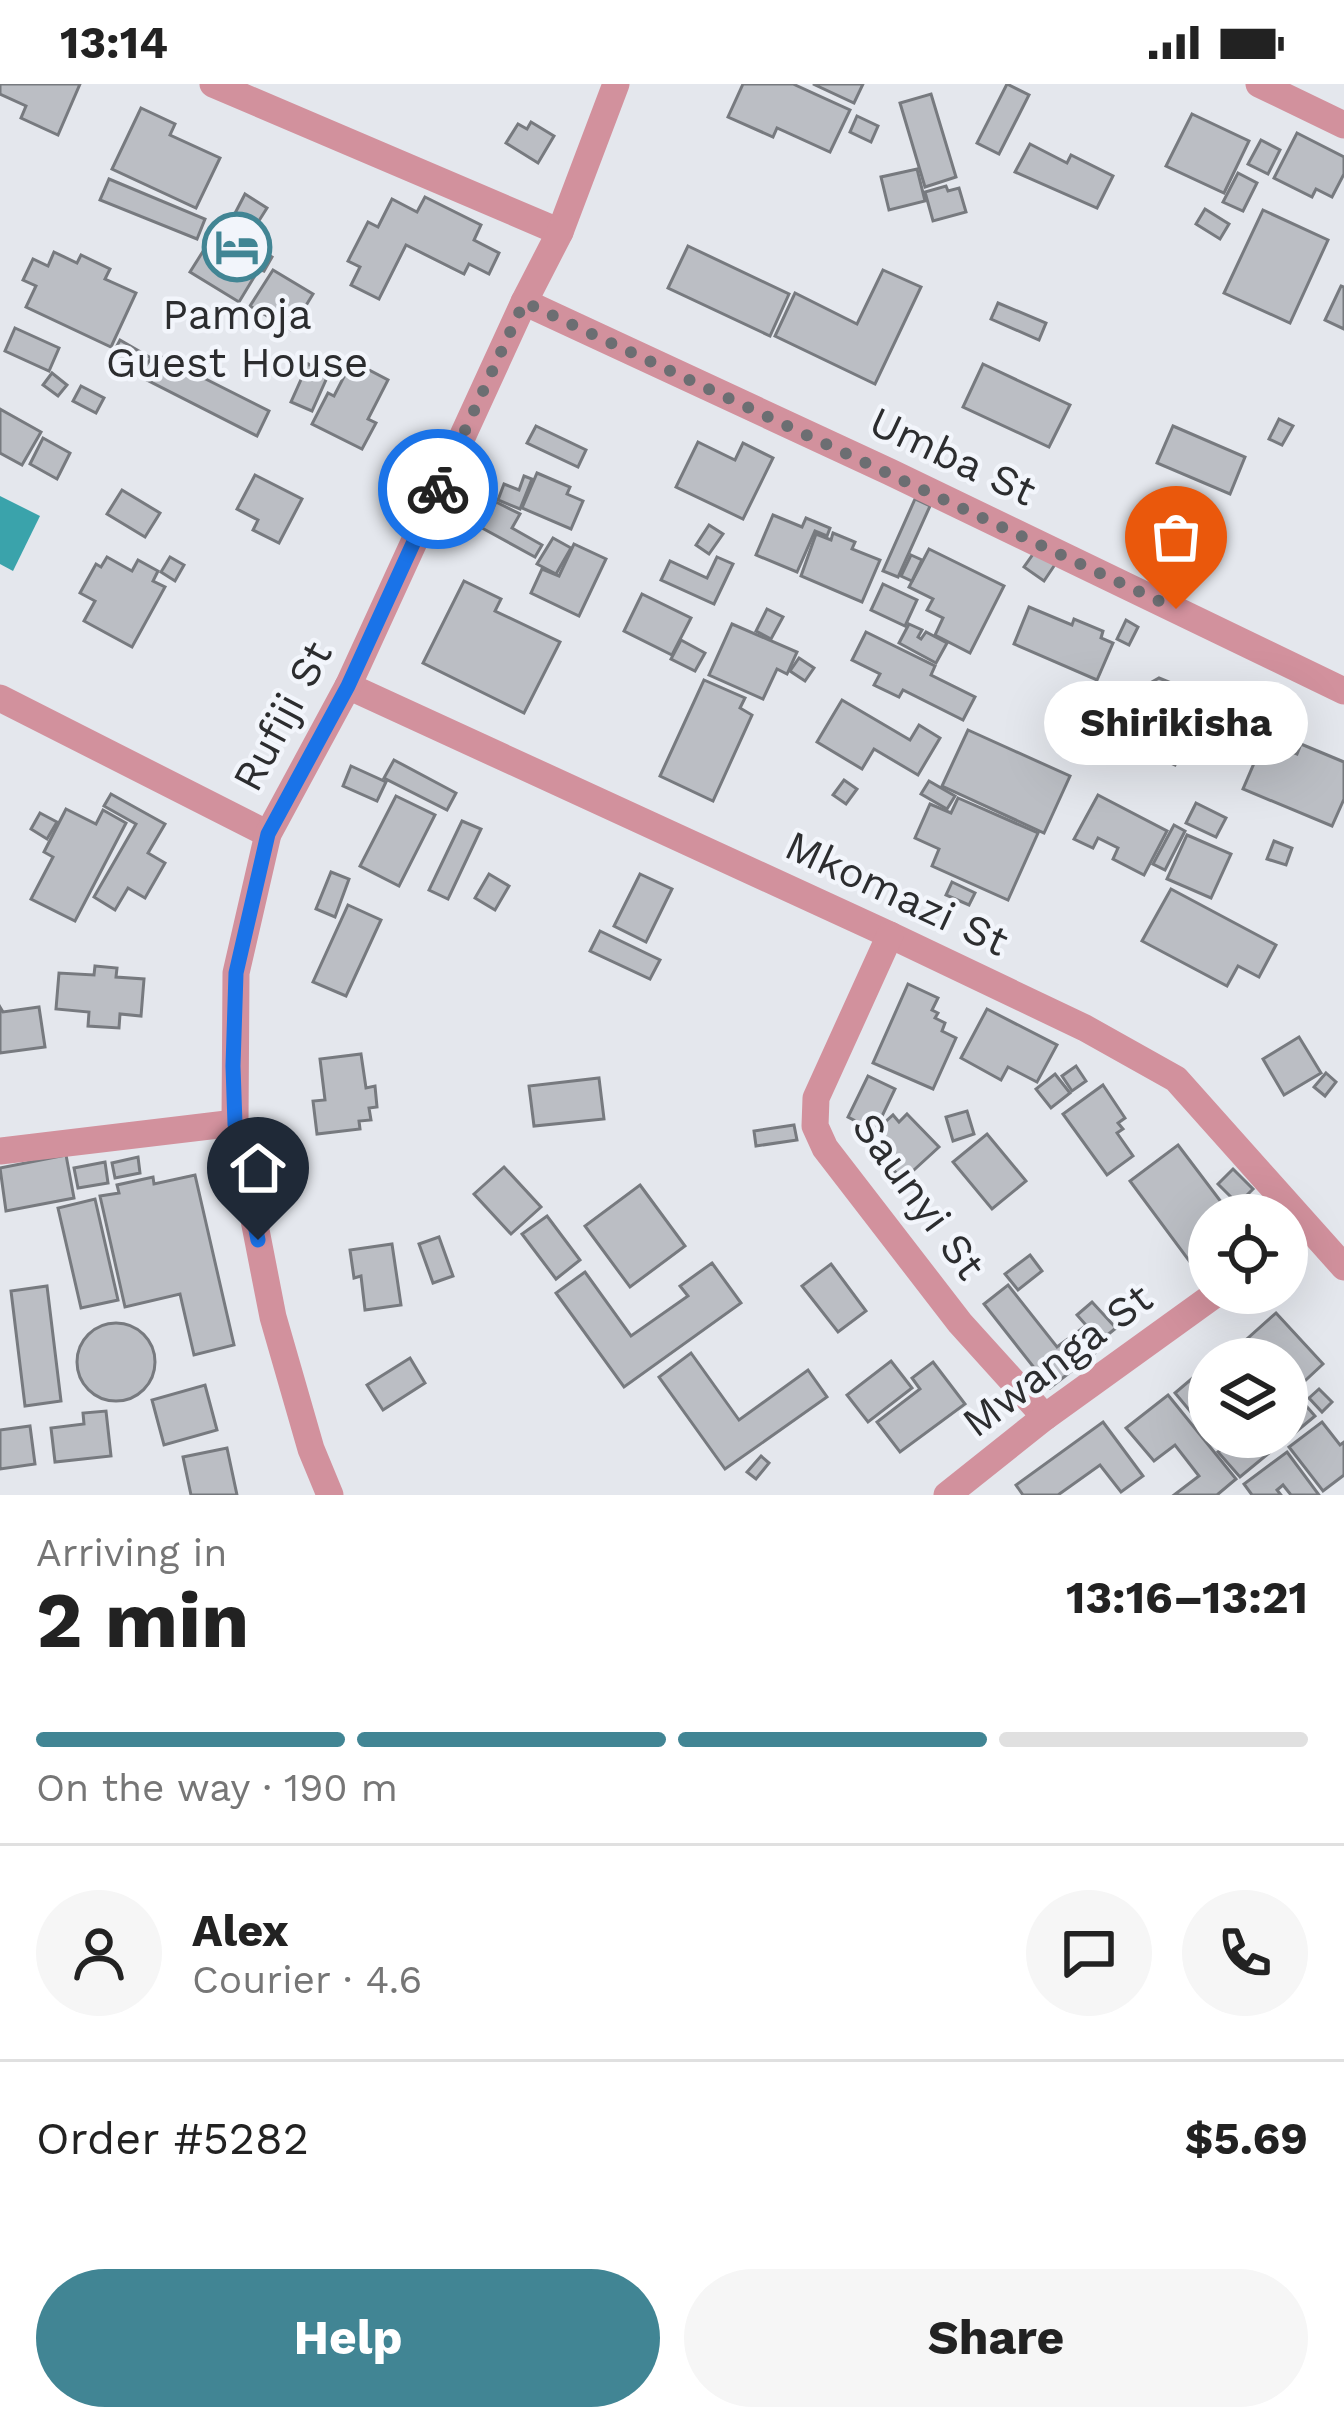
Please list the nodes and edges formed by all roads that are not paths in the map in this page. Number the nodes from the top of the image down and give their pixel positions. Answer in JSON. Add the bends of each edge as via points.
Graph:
{"nodes":[{"id":1,"x":213,"y":84,"type":"edge"},
{"id":2,"x":616,"y":84,"type":"edge"},
{"id":3,"x":1259,"y":84,"type":"edge"},
{"id":4,"x":1344,"y":125,"type":"edge"},
{"id":5,"x":560,"y":232,"type":"junction"},
{"id":6,"x":524,"y":302,"type":"junction"},
{"id":7,"x":348,"y":686,"type":"junction"},
{"id":8,"x":1344,"y":691,"type":"edge"},
{"id":9,"x":0,"y":698,"type":"edge"},
{"id":10,"x":268,"y":834,"type":"junction"},
{"id":11,"x":890,"y":935,"type":"junction"},
{"id":12,"x":235,"y":1124,"type":"junction"},
{"id":13,"x":0,"y":1151,"type":"edge"},
{"id":14,"x":1310,"y":1226,"type":"joint"},
{"id":15,"x":1344,"y":1267,"type":"edge"},
{"id":16,"x":1188,"y":1314,"type":"edge"},
{"id":17,"x":1045,"y":1418,"type":"junction"},
{"id":18,"x":330,"y":1495,"type":"edge"},
{"id":19,"x":947,"y":1495,"type":"edge"}],
"edges":[{"from":1,"to":5,"type":"street"},
{"from":2,"to":5,"type":"street","name":"Rufiji St"},
{"from":3,"to":4,"type":"street"},
{"from":5,"to":6,"type":"street","name":"Rufiji St"},
{"from":6,"to":7,"type":"street","name":"Rufiji St"},
{"from":6,"to":8,"type":"street","name":"Umba St"},
{"from":7,"to":10,"type":"street","name":"Rufiji St"},
{"from":7,"to":11,"type":"street","name":"Mkomazi St"},
{"from":9,"to":10,"type":"street"},
{"from":10,"to":12,"type":"street","name":"Rufiji St","via":[[236,973]]},
{"from":11,"to":14,"type":"street","name":"Mkomazi St","via":[[1176,1079]]},
{"from":11,"to":17,"type":"street","name":"Saunyi St","via":[[815,1098],[815,1126],[960,1323]]},
{"from":12,"to":13,"type":"street"},
{"from":12,"to":18,"type":"street","name":"Rufiji St","via":[[273,1317]]},
{"from":14,"to":15,"type":"street","name":"Mkomazi St"},
{"from":16,"to":17,"type":"street","name":"Mwanga St"},
{"from":17,"to":19,"type":"street","name":"Mwanga St"}]}
